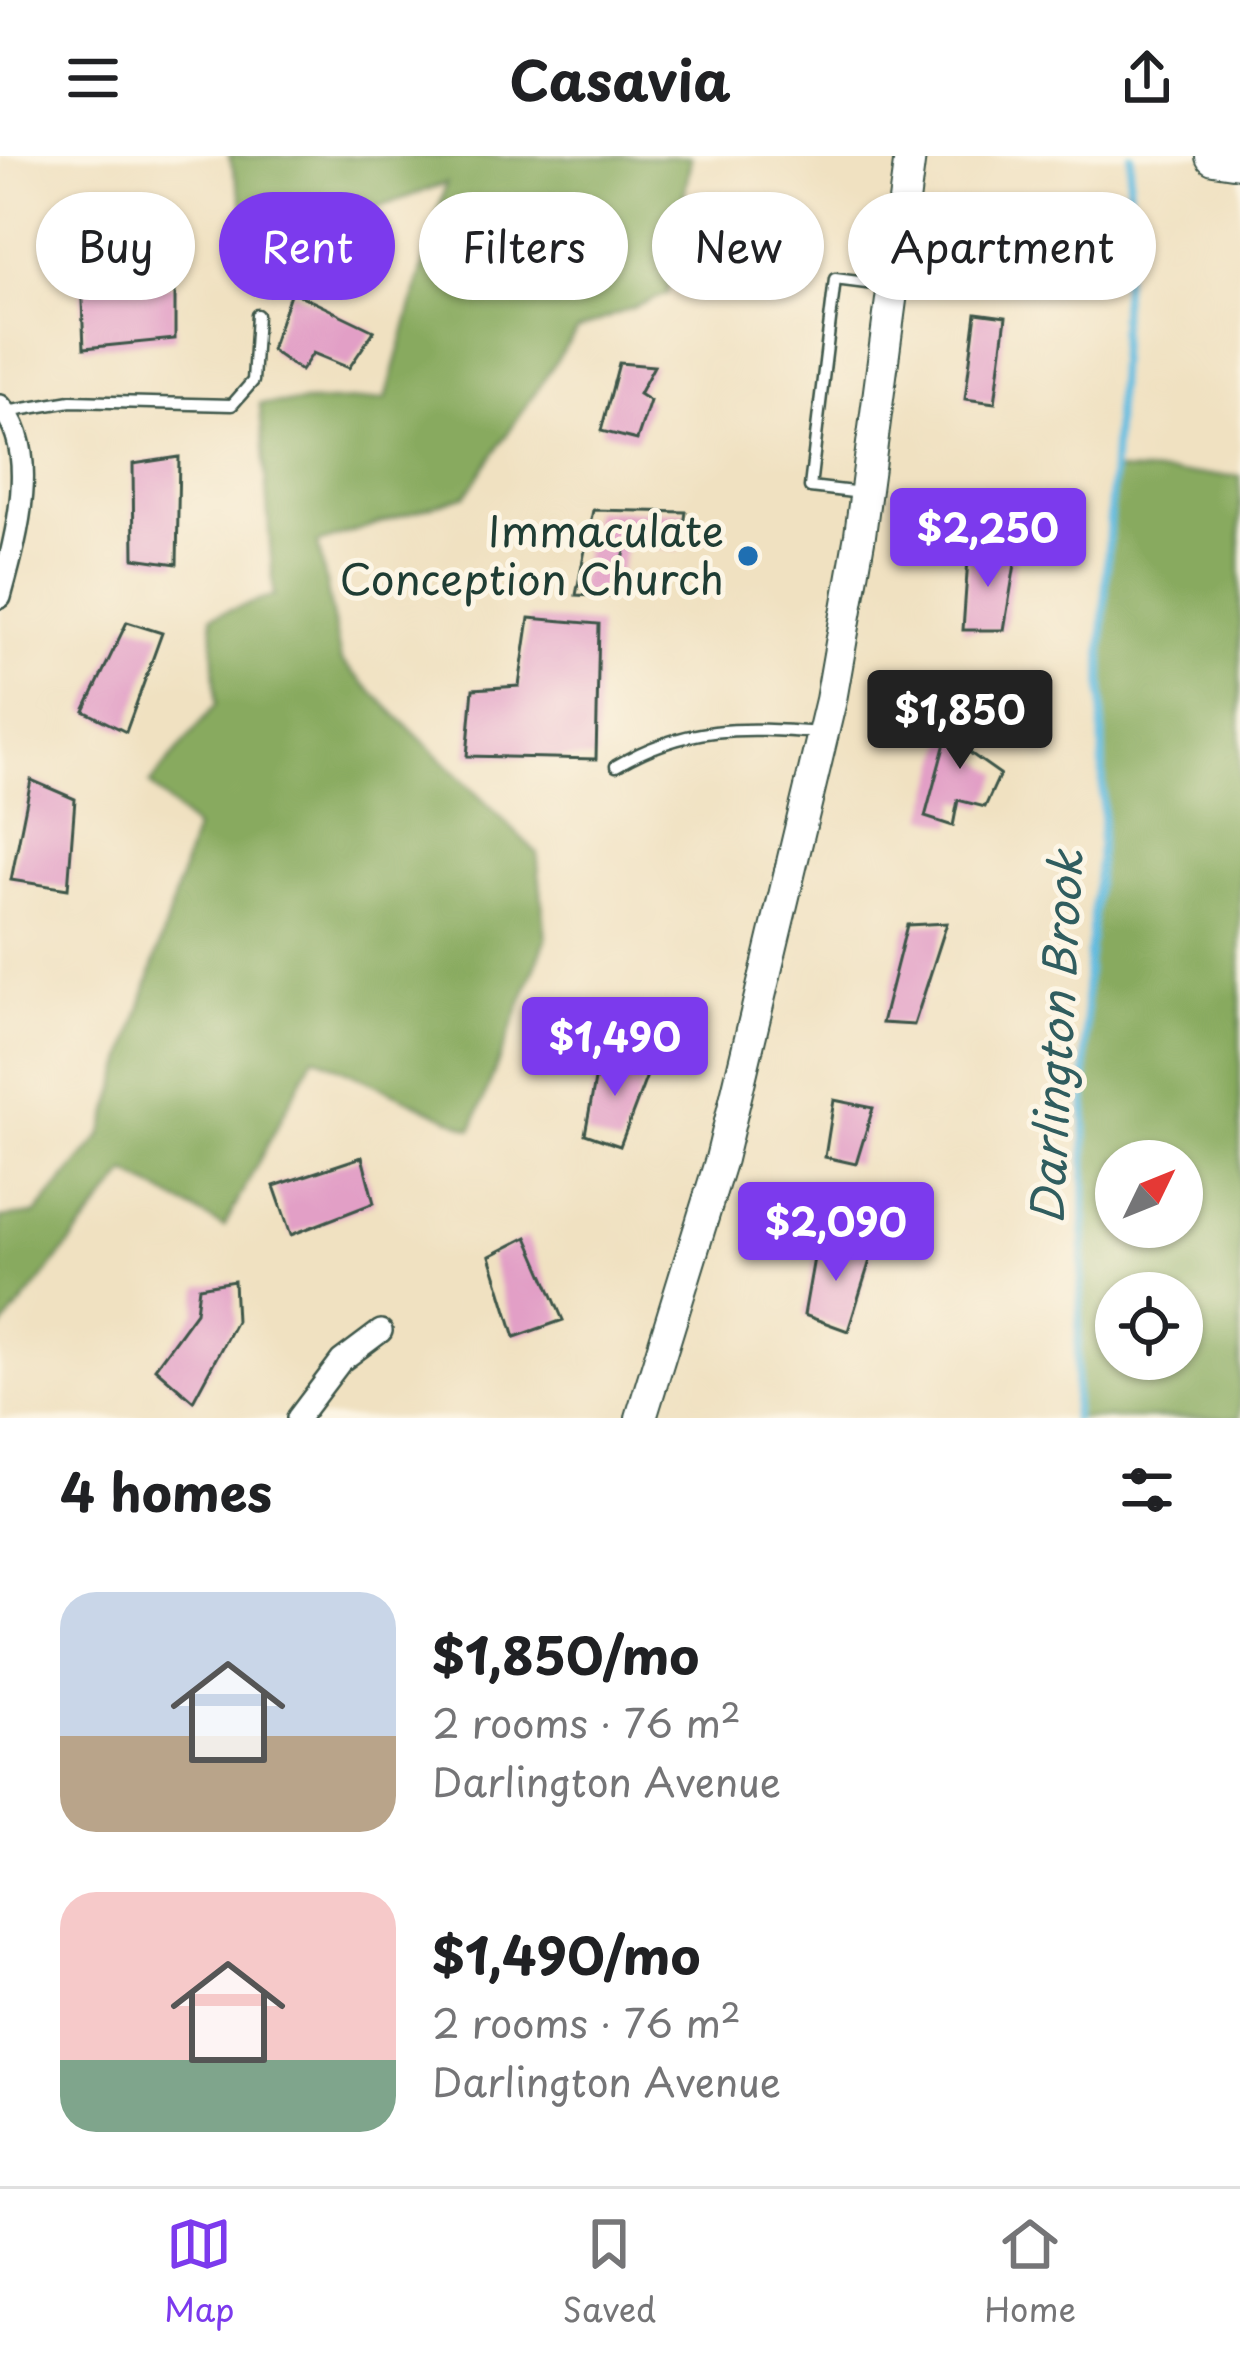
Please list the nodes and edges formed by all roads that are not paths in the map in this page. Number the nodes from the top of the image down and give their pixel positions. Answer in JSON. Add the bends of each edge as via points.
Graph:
{"nodes":[{"id":1,"x":910,"y":156,"type":"edge"},
{"id":2,"x":1214,"y":156,"type":"edge"},
{"id":3,"x":1240,"y":160,"type":"edge"},
{"id":4,"x":905,"y":192,"type":"edge"},
{"id":5,"x":848,"y":281,"type":"edge"},
{"id":6,"x":891,"y":300,"type":"edge"},
{"id":7,"x":257,"y":315,"type":"dead end"},
{"id":8,"x":3,"y":409,"type":"edge"},
{"id":9,"x":866,"y":494,"type":"junction"},
{"id":10,"x":0,"y":597,"type":"edge"},
{"id":11,"x":824,"y":734,"type":"junction"},
{"id":12,"x":616,"y":766,"type":"dead end"},
{"id":13,"x":381,"y":1331,"type":"dead end"},
{"id":14,"x":298,"y":1418,"type":"edge"},
{"id":15,"x":641,"y":1418,"type":"edge"}],
"edges":[{"from":1,"to":4,"type":"main road"},
{"from":2,"to":3,"type":"main road"},
{"from":5,"to":9,"type":"lane","via":[[835,279],[810,488]]},
{"from":6,"to":9,"type":"main road"},
{"from":7,"to":8,"type":"lane","via":[[253,381],[232,405],[71,401]]},
{"from":8,"to":10,"type":"street","via":[[18,424],[22,458]]},
{"from":9,"to":11,"type":"main road"},
{"from":11,"to":12,"type":"lane","via":[[755,728],[660,740]]},
{"from":11,"to":15,"type":"main road","via":[[721,1160]]},
{"from":13,"to":14,"type":"street","via":[[341,1360]]}]}
